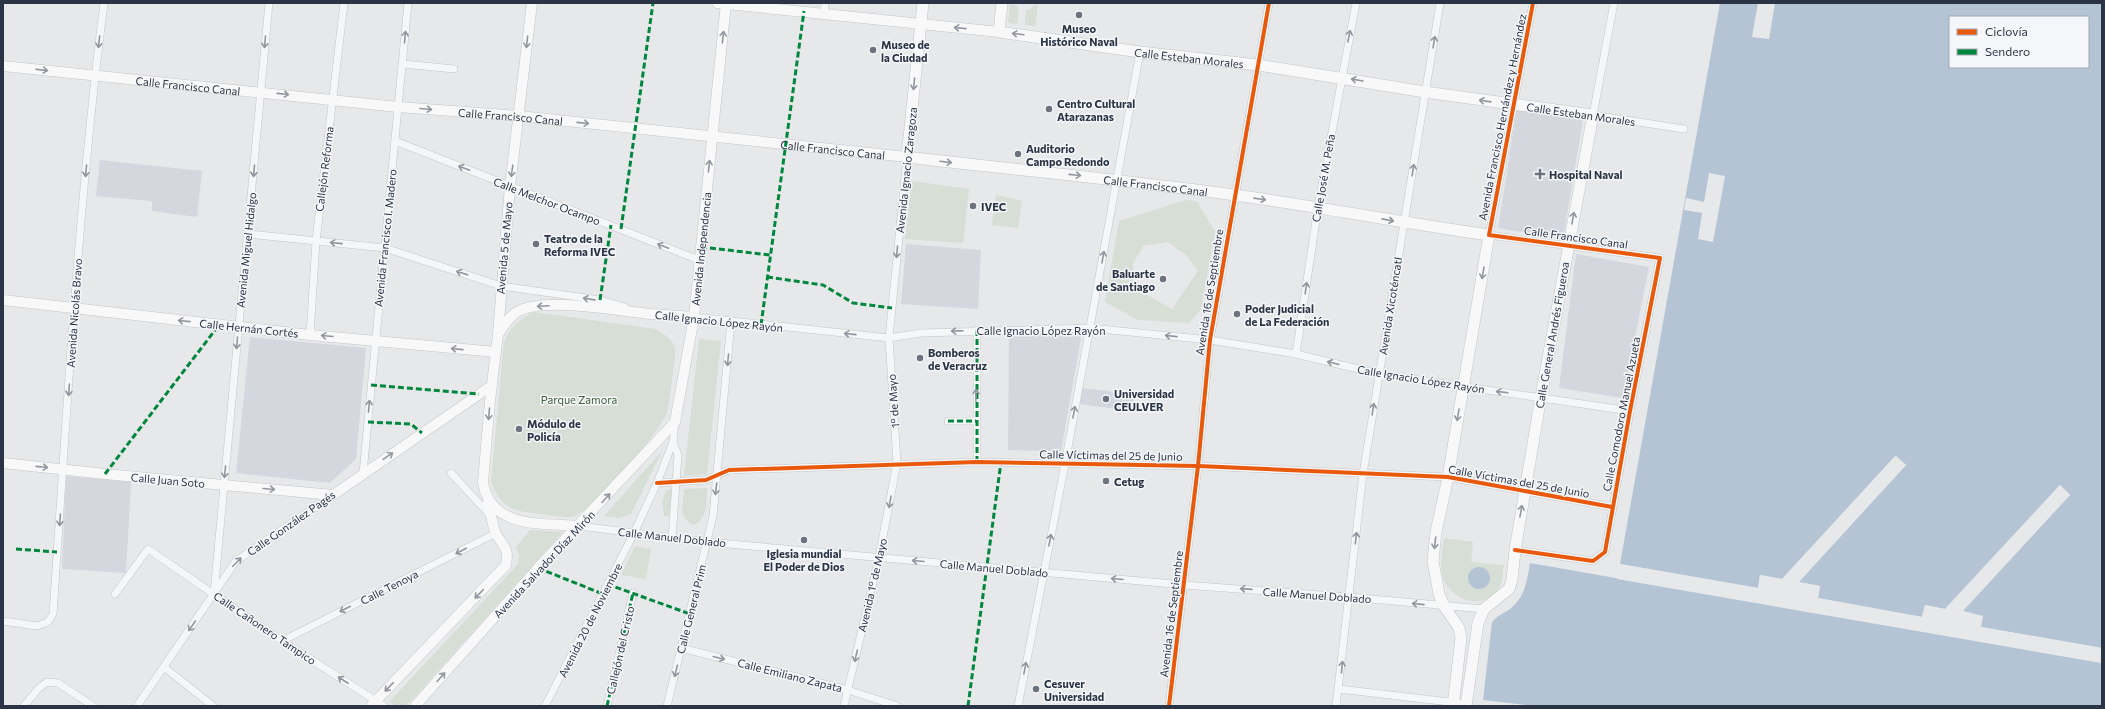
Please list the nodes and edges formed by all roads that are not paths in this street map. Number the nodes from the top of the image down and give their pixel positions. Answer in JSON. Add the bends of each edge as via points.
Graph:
{"nodes":[{"id":1,"x":104,"y":3,"type":"edge"},
{"id":2,"x":269,"y":3,"type":"edge"},
{"id":3,"x":344,"y":3,"type":"edge"},
{"id":4,"x":408,"y":3,"type":"edge"},
{"id":5,"x":532,"y":3,"type":"edge"},
{"id":6,"x":723,"y":3,"type":"edge"},
{"id":7,"x":922,"y":3,"type":"edge"},
{"id":8,"x":1002,"y":3,"type":"edge"},
{"id":9,"x":1269,"y":3,"type":"edge"},
{"id":10,"x":1356,"y":3,"type":"edge"},
{"id":11,"x":1440,"y":3,"type":"edge"},
{"id":12,"x":1533,"y":3,"type":"edge"},
{"id":13,"x":1614,"y":3,"type":"edge"},
{"id":14,"x":825,"y":8,"type":"edge"},
{"id":15,"x":920,"y":24,"type":"junction"},
{"id":16,"x":999,"y":32,"type":"junction"},
{"id":17,"x":1140,"y":52,"type":"junction"},
{"id":18,"x":403,"y":64,"type":"junction"},
{"id":19,"x":3,"y":66,"type":"edge"},
{"id":20,"x":1258,"y":66,"type":"junction"},
{"id":21,"x":454,"y":69,"type":"dead end"},
{"id":22,"x":94,"y":76,"type":"junction"},
{"id":23,"x":1340,"y":78,"type":"junction"},
{"id":24,"x":261,"y":92,"type":"junction"},
{"id":25,"x":1425,"y":92,"type":"junction"},
{"id":26,"x":333,"y":99,"type":"junction"},
{"id":27,"x":1515,"y":105,"type":"junction"},
{"id":28,"x":398,"y":107,"type":"junction"},
{"id":29,"x":1593,"y":115,"type":"junction"},
{"id":30,"x":519,"y":116,"type":"junction"},
{"id":31,"x":1684,"y":129,"type":"dead end"},
{"id":32,"x":712,"y":136,"type":"junction"},
{"id":33,"x":395,"y":141,"type":"junction"},
{"id":34,"x":907,"y":157,"type":"junction"},
{"id":35,"x":1117,"y":179,"type":"junction"},
{"id":36,"x":510,"y":186,"type":"junction"},
{"id":37,"x":1234,"y":195,"type":"junction"},
{"id":38,"x":1318,"y":207,"type":"junction"},
{"id":39,"x":1404,"y":223,"type":"junction"},
{"id":40,"x":248,"y":234,"type":"junction"},
{"id":41,"x":1489,"y":235,"type":"junction"},
{"id":42,"x":316,"y":241,"type":"junction"},
{"id":43,"x":1568,"y":245,"type":"junction"},
{"id":44,"x":385,"y":248,"type":"junction"},
{"id":45,"x":1660,"y":258,"type":"joint"},
{"id":46,"x":699,"y":260,"type":"junction"},
{"id":47,"x":501,"y":286,"type":"junction"},
{"id":48,"x":3,"y":300,"type":"edge"},
{"id":49,"x":74,"y":310,"type":"junction"},
{"id":50,"x":640,"y":312,"type":"junction"},
{"id":51,"x":694,"y":317,"type":"junction"},
{"id":52,"x":731,"y":321,"type":"junction"},
{"id":53,"x":239,"y":327,"type":"junction"},
{"id":54,"x":1090,"y":328,"type":"junction"},
{"id":55,"x":977,"y":330,"type":"junction"},
{"id":56,"x":498,"y":334,"type":"junction"},
{"id":57,"x":310,"y":335,"type":"junction"},
{"id":58,"x":889,"y":338,"type":"junction"},
{"id":59,"x":1210,"y":340,"type":"junction"},
{"id":60,"x":375,"y":341,"type":"junction"},
{"id":61,"x":496,"y":352,"type":"junction"},
{"id":62,"x":1296,"y":354,"type":"junction"},
{"id":63,"x":1379,"y":374,"type":"junction"},
{"id":64,"x":491,"y":386,"type":"junction"},
{"id":65,"x":1463,"y":387,"type":"junction"},
{"id":66,"x":1541,"y":396,"type":"junction"},
{"id":67,"x":1630,"y":410,"type":"junction"},
{"id":68,"x":948,"y":421,"type":"dead end"},
{"id":69,"x":976,"y":421,"type":"junction"},
{"id":70,"x":675,"y":422,"type":"junction"},
{"id":71,"x":673,"y":442,"type":"junction"},
{"id":72,"x":976,"y":462,"type":"junction"},
{"id":73,"x":3,"y":463,"type":"edge"},
{"id":74,"x":897,"y":463,"type":"junction"},
{"id":75,"x":1065,"y":464,"type":"junction"},
{"id":76,"x":1198,"y":466,"type":"junction"},
{"id":77,"x":63,"y":469,"type":"junction"},
{"id":78,"x":451,"y":472,"type":"dead end"},
{"id":79,"x":363,"y":473,"type":"junction"},
{"id":80,"x":1363,"y":474,"type":"junction"},
{"id":81,"x":718,"y":475,"type":"junction"},
{"id":82,"x":1448,"y":477,"type":"junction"},
{"id":83,"x":677,"y":482,"type":"junction"},
{"id":84,"x":657,"y":483,"type":"junction"},
{"id":85,"x":224,"y":486,"type":"junction"},
{"id":86,"x":1525,"y":490,"type":"junction"},
{"id":87,"x":485,"y":493,"type":"junction"},
{"id":88,"x":333,"y":494,"type":"junction"},
{"id":89,"x":492,"y":506,"type":"joint"},
{"id":90,"x":1612,"y":507,"type":"junction"},
{"id":91,"x":492,"y":517,"type":"junction"},
{"id":92,"x":506,"y":517,"type":"junction"},
{"id":93,"x":579,"y":526,"type":"junction"},
{"id":94,"x":496,"y":533,"type":"junction"},
{"id":95,"x":634,"y":533,"type":"junction"},
{"id":96,"x":672,"y":538,"type":"junction"},
{"id":97,"x":707,"y":542,"type":"junction"},
{"id":98,"x":1515,"y":550,"type":"junction"},
{"id":99,"x":880,"y":557,"type":"junction"},
{"id":100,"x":1044,"y":572,"type":"junction"},
{"id":101,"x":1184,"y":585,"type":"junction"},
{"id":102,"x":633,"y":593,"type":"dead end"},
{"id":103,"x":115,"y":594,"type":"dead end"},
{"id":104,"x":214,"y":594,"type":"junction"},
{"id":105,"x":1349,"y":597,"type":"junction"},
{"id":106,"x":1444,"y":606,"type":"junction"},
{"id":107,"x":1484,"y":609,"type":"junction"},
{"id":108,"x":3,"y":621,"type":"edge"},
{"id":109,"x":282,"y":641,"type":"junction"},
{"id":110,"x":681,"y":648,"type":"junction"},
{"id":111,"x":164,"y":667,"type":"junction"},
{"id":112,"x":1339,"y":689,"type":"junction"},
{"id":113,"x":848,"y":690,"type":"junction"},
{"id":114,"x":377,"y":704,"type":"edge"},
{"id":115,"x":1453,"y":705,"type":"edge"},
{"id":116,"x":1466,"y":705,"type":"edge"},
{"id":117,"x":24,"y":706,"type":"edge"},
{"id":118,"x":93,"y":706,"type":"edge"},
{"id":119,"x":137,"y":706,"type":"edge"},
{"id":120,"x":214,"y":706,"type":"edge"},
{"id":121,"x":416,"y":706,"type":"edge"},
{"id":122,"x":546,"y":706,"type":"edge"},
{"id":123,"x":607,"y":706,"type":"edge"},
{"id":124,"x":667,"y":706,"type":"edge"},
{"id":125,"x":844,"y":706,"type":"edge"},
{"id":126,"x":897,"y":706,"type":"edge"},
{"id":127,"x":1018,"y":706,"type":"edge"},
{"id":128,"x":1169,"y":706,"type":"edge"},
{"id":129,"x":1336,"y":706,"type":"edge"}],
"edges":[{"from":1,"to":22,"type":"street","name":"Avenida Nicolás Bravo","one_way":true},
{"from":2,"to":24,"type":"street","name":"Avenida Miguel Hidalgo","one_way":true},
{"from":3,"to":26,"type":"street","name":"Callejón Reforma"},
{"from":18,"to":4,"type":"street","name":"Avenida Francisco I. Madero","one_way":true},
{"from":5,"to":30,"type":"main road","name":"Avenida 5 de Mayo","one_way":true},
{"from":6,"to":14,"type":"main road","name":"Calle Esteban Morales"},
{"from":32,"to":6,"type":"main road","name":"Avenida Independencia","one_way":true},
{"from":7,"to":15,"type":"main road","name":"Avenida Ignacio Zaragoza"},
{"from":8,"to":16,"type":"main road"},
{"from":9,"to":20,"type":"street","name":"Avenida 16 de Septiembre"},
{"from":23,"to":10,"type":"street","name":"Calle José M. Peña","one_way":true},
{"from":25,"to":11,"type":"street","name":"Avenida Xicoténcatl","one_way":true},
{"from":12,"to":27,"type":"street","name":"Avenida Francisco Hernández y Hernández"},
{"from":13,"to":29,"type":"street","name":"Calle General Andrés Figueroa"},
{"from":14,"to":15,"type":"main road","name":"Calle Esteban Morales"},
{"from":16,"to":15,"type":"main road","name":"Calle Esteban Morales","one_way":true},
{"from":15,"to":34,"type":"main road","name":"Avenida Ignacio Zaragoza","one_way":true},
{"from":17,"to":16,"type":"main road","name":"Calle Esteban Morales","one_way":true},
{"from":17,"to":20,"type":"main road","name":"Calle Esteban Morales"},
{"from":17,"to":35,"type":"street"},
{"from":18,"to":21,"type":"street"},
{"from":18,"to":28,"type":"street","name":"Avenida Francisco I. Madero"},
{"from":19,"to":22,"type":"main road","name":"Calle Francisco Canal","one_way":true},
{"from":20,"to":23,"type":"main road","name":"Calle Esteban Morales"},
{"from":20,"to":37,"type":"street","name":"Avenida 16 de Septiembre"},
{"from":22,"to":24,"type":"main road","name":"Calle Francisco Canal"},
{"from":22,"to":49,"type":"street","name":"Avenida Nicolás Bravo","one_way":true},
{"from":25,"to":23,"type":"main road","name":"Calle Esteban Morales","one_way":true},
{"from":23,"to":38,"type":"street","name":"Calle José M. Peña"},
{"from":24,"to":26,"type":"main road","name":"Calle Francisco Canal","one_way":true},
{"from":24,"to":40,"type":"street","name":"Avenida Miguel Hidalgo","one_way":true},
{"from":27,"to":25,"type":"main road","name":"Calle Esteban Morales","one_way":true},
{"from":39,"to":25,"type":"street","name":"Avenida Xicoténcatl","one_way":true},
{"from":26,"to":28,"type":"main road","name":"Calle Francisco Canal"},
{"from":26,"to":42,"type":"street","name":"Callejón Reforma"},
{"from":27,"to":29,"type":"main road","name":"Calle Esteban Morales"},
{"from":27,"to":41,"type":"street","name":"Avenida Francisco Hernández y Hernández"},
{"from":28,"to":30,"type":"main road","name":"Calle Francisco Canal","one_way":true},
{"from":28,"to":33,"type":"street","name":"Avenida Francisco I. Madero"},
{"from":29,"to":31,"type":"street","name":"Calle Esteban Morales"},
{"from":43,"to":29,"type":"main road","name":"Calle General Andrés Figueroa","one_way":true},
{"from":30,"to":32,"type":"main road","name":"Calle Francisco Canal","one_way":true},
{"from":30,"to":36,"type":"main road","name":"Avenida 5 de Mayo","one_way":true},
{"from":32,"to":34,"type":"main road","name":"Calle Francisco Canal"},
{"from":46,"to":32,"type":"main road","name":"Avenida Independencia","one_way":true},
{"from":36,"to":33,"type":"street","name":"Calle Melchor Ocampo","one_way":true},
{"from":33,"to":44,"type":"street","name":"Avenida Francisco I. Madero"},
{"from":34,"to":35,"type":"main road","name":"Calle Francisco Canal","one_way":true},
{"from":34,"to":58,"type":"street","name":"Avenida Ignacio Zaragoza","one_way":true},
{"from":35,"to":37,"type":"main road","name":"Calle Francisco Canal"},
{"from":54,"to":35,"type":"street","one_way":true},
{"from":46,"to":36,"type":"street","name":"Calle Melchor Ocampo","one_way":true},
{"from":36,"to":47,"type":"main road","name":"Avenida 5 de Mayo"},
{"from":37,"to":38,"type":"main road","name":"Calle Francisco Canal","one_way":true},
{"from":37,"to":59,"type":"street","name":"Avenida 16 de Septiembre"},
{"from":38,"to":39,"type":"main road","name":"Calle Francisco Canal","one_way":true},
{"from":62,"to":38,"type":"street","name":"Calle José M. Peña","one_way":true},
{"from":39,"to":41,"type":"main road","name":"Calle Francisco Canal"},
{"from":39,"to":63,"type":"street","name":"Avenida Xicoténcatl"},
{"from":40,"to":42,"type":"street","name":"Calle Ignacio López Rayón"},
{"from":40,"to":53,"type":"street","name":"Avenida Miguel Hidalgo"},
{"from":41,"to":43,"type":"street","name":"Calle Francisco Canal"},
{"from":41,"to":65,"type":"main road","name":"Avenida Francisco Hernández y Hernández","one_way":true},
{"from":44,"to":42,"type":"street","name":"Calle Ignacio López Rayón","one_way":true},
{"from":42,"to":57,"type":"street","name":"Callejón Reforma"},
{"from":43,"to":45,"type":"street","name":"Calle Francisco Canal"},
{"from":43,"to":66,"type":"main road","name":"Calle General Andrés Figueroa"},
{"from":47,"to":44,"type":"street","name":"Calle Ignacio López Rayón","one_way":true},
{"from":44,"to":60,"type":"street","name":"Avenida Francisco I. Madero"},
{"from":45,"to":67,"type":"street","name":"Calle Comodoro Manuel Azueta"},
{"from":46,"to":51,"type":"main road","name":"Avenida Independencia"},
{"from":50,"to":47,"type":"street","name":"Calle Ignacio López Rayón","one_way":true,"via":[[600,300]]},
{"from":47,"to":56,"type":"main road","name":"Avenida 5 de Mayo"},
{"from":48,"to":49,"type":"main road","name":"Calle Hernán Cortés"},
{"from":53,"to":49,"type":"main road","name":"Calle Hernán Cortés","one_way":true},
{"from":49,"to":77,"type":"street","name":"Avenida Nicolás Bravo","one_way":true},
{"from":50,"to":51,"type":"main road","name":"Calle Ignacio López Rayón"},
{"from":50,"to":56,"type":"main road","name":"Calle Ignacio López Rayón","one_way":true,"via":[[572,305],[535,307],[518,311]]},
{"from":51,"to":52,"type":"street","name":"Calle Ignacio López Rayón"},
{"from":51,"to":70,"type":"main road","name":"Avenida Independencia"},
{"from":58,"to":52,"type":"street","name":"Calle Ignacio López Rayón","one_way":true},
{"from":52,"to":81,"type":"street","name":"Calle General Prim","one_way":true},
{"from":53,"to":57,"type":"main road","name":"Calle Hernán Cortés"},
{"from":53,"to":85,"type":"street","name":"Avenida Miguel Hidalgo","one_way":true},
{"from":54,"to":55,"type":"street","name":"Calle Ignacio López Rayón"},
{"from":59,"to":54,"type":"street","name":"Calle Ignacio López Rayón","one_way":true},
{"from":75,"to":54,"type":"street","one_way":true},
{"from":55,"to":58,"type":"street","name":"Calle Ignacio López Rayón","one_way":true,"via":[[921,333]]},
{"from":69,"to":55,"type":"street","one_way":true},
{"from":56,"to":61,"type":"main road","name":"Avenida 5 de Mayo"},
{"from":60,"to":57,"type":"main road","name":"Calle Hernán Cortés","one_way":true},
{"from":58,"to":74,"type":"street","name":"1º de Mayo"},
{"from":59,"to":62,"type":"street","name":"Calle Ignacio López Rayón"},
{"from":59,"to":76,"type":"street","name":"Avenida 16 de Septiembre"},
{"from":61,"to":60,"type":"main road","name":"Calle Hernán Cortés","one_way":true},
{"from":79,"to":60,"type":"street","name":"Avenida Francisco I. Madero","one_way":true},
{"from":61,"to":64,"type":"main road","name":"Avenida 5 de Mayo"},
{"from":63,"to":62,"type":"street","name":"Calle Ignacio López Rayón","one_way":true},
{"from":63,"to":65,"type":"street","name":"Calle Ignacio López Rayón"},
{"from":80,"to":63,"type":"street","name":"Avenida Xicoténcatl","one_way":true},
{"from":79,"to":64,"type":"main road","name":"Calle González Pagés","one_way":true},
{"from":64,"to":87,"type":"main road","name":"Avenida 5 de Mayo","one_way":true,"via":[[483,482]]},
{"from":66,"to":65,"type":"street","name":"Calle Ignacio López Rayón","one_way":true},
{"from":65,"to":82,"type":"main road","name":"Avenida Francisco Hernández y Hernández","one_way":true},
{"from":66,"to":67,"type":"street","name":"Calle Ignacio López Rayón"},
{"from":66,"to":86,"type":"main road","name":"Calle General Andrés Figueroa"},
{"from":67,"to":90,"type":"street","name":"Calle Comodoro Manuel Azueta"},
{"from":68,"to":69,"type":"street"},
{"from":69,"to":72,"type":"street"},
{"from":70,"to":71,"type":"street","name":"Avenida Independencia"},
{"from":93,"to":70,"type":"main road","name":"Avenida Salvador Díaz Mirón","one_way":true},
{"from":71,"to":83,"type":"street","via":[[678,455]]},
{"from":71,"to":84,"type":"street","name":"Avenida Independencia"},
{"from":72,"to":74,"type":"street","name":"Calle Víctimas del 25 de Junio"},
{"from":72,"to":75,"type":"street","name":"Calle Víctimas del 25 de Junio"},
{"from":73,"to":77,"type":"main road","name":"Calle Juan Soto","one_way":true},
{"from":74,"to":81,"type":"street","name":"Calle Víctimas del 25 de Junio","via":[[729,470]]},
{"from":74,"to":99,"type":"street","name":"Avenida 1º de Mayo","one_way":true},
{"from":75,"to":76,"type":"street","name":"Calle Víctimas del 25 de Junio"},
{"from":100,"to":75,"type":"street","one_way":true},
{"from":76,"to":80,"type":"street","name":"Calle Víctimas del 25 de Junio"},
{"from":76,"to":101,"type":"street","name":"Avenida 16 de Septiembre"},
{"from":77,"to":85,"type":"main road","name":"Calle Juan Soto"},
{"from":77,"to":108,"type":"street","name":"Avenida Nicolás Bravo","one_way":true,"via":[[53,614],[48,622],[37,626]]},
{"from":78,"to":91,"type":"street"},
{"from":79,"to":88,"type":"main road","name":"Calle González Pagés"},
{"from":80,"to":82,"type":"street","name":"Calle Víctimas del 25 de Junio"},
{"from":105,"to":80,"type":"street","name":"Avenida Xicoténcatl","one_way":true},
{"from":81,"to":83,"type":"street","name":"Calle Víctimas del 25 de Junio","via":[[706,480]]},
{"from":81,"to":97,"type":"street","name":"Calle General Prim","one_way":true},
{"from":82,"to":86,"type":"street","name":"Calle Víctimas del 25 de Junio"},
{"from":82,"to":106,"type":"main road","name":"Avenida Francisco Hernández y Hernández","one_way":true,"via":[[1436,532],[1433,561]]},
{"from":83,"to":84,"type":"street","name":"Calle Víctimas del 25 de Junio"},
{"from":83,"to":96,"type":"street"},
{"from":84,"to":95,"type":"street","name":"Avenida Independencia"},
{"from":85,"to":88,"type":"main road","name":"Calle Juan Soto","one_way":true},
{"from":85,"to":104,"type":"street","name":"Avenida Miguel Hidalgo"},
{"from":86,"to":90,"type":"street","name":"Calle Víctimas del 25 de Junio"},
{"from":98,"to":86,"type":"main road","name":"Calle General Andrés Figueroa","one_way":true},
{"from":87,"to":89,"type":"main road","name":"Avenida 5 de Mayo"},
{"from":87,"to":91,"type":"main road","name":"Avenida 5 de Mayo"},
{"from":104,"to":88,"type":"street","name":"Calle González Pagés","one_way":true,"via":[[236,562]]},
{"from":89,"to":92,"type":"main road","name":"Calle Manuel Doblado"},
{"from":90,"to":98,"type":"street","name":"Calle Comodoro Manuel Azueta","via":[[1605,552],[1593,562]]},
{"from":91,"to":92,"type":"main road","name":"Calle Manuel Doblado"},
{"from":91,"to":94,"type":"main road"},
{"from":92,"to":93,"type":"main road","name":"Calle Manuel Doblado","via":[[520,521]]},
{"from":93,"to":95,"type":"street","name":"Calle Manuel Doblado"},
{"from":121,"to":93,"type":"main road","name":"Avenida Salvador Díaz Mirón","one_way":true},
{"from":94,"to":109,"type":"street","name":"Calle Tenoya","one_way":true},
{"from":94,"to":114,"type":"main road","one_way":true,"via":[[508,554],[506,565]]},
{"from":95,"to":96,"type":"street","name":"Calle Manuel Doblado"},
{"from":95,"to":122,"type":"street","name":"Avenida 20 de Noviembre"},
{"from":96,"to":97,"type":"street","name":"Calle Manuel Doblado"},
{"from":97,"to":99,"type":"street","name":"Calle Manuel Doblado"},
{"from":97,"to":110,"type":"street","name":"Calle General Prim"},
{"from":98,"to":107,"type":"main road","name":"Calle General Andrés Figueroa","via":[[1509,589]]},
{"from":100,"to":99,"type":"street","name":"Calle Manuel Doblado","one_way":true},
{"from":99,"to":113,"type":"street","name":"Avenida 1º de Mayo","one_way":true},
{"from":101,"to":100,"type":"street","name":"Calle Manuel Doblado","one_way":true},
{"from":127,"to":100,"type":"street","one_way":true},
{"from":105,"to":101,"type":"street","name":"Calle Manuel Doblado","one_way":true},
{"from":101,"to":128,"type":"street","name":"Avenida 16 de Septiembre"},
{"from":102,"to":123,"type":"street","name":"Callejón del Cristo"},
{"from":103,"to":104,"type":"street","name":"Calle Cañonero Tampico","via":[[148,549]]},
{"from":104,"to":109,"type":"street","name":"Calle Cañonero Tampico"},
{"from":104,"to":111,"type":"street","name":"Calle González Pagés","one_way":true},
{"from":106,"to":105,"type":"street","name":"Calle Manuel Doblado","one_way":true},
{"from":112,"to":105,"type":"street","name":"Avenida Xicoténcatl","one_way":true},
{"from":106,"to":107,"type":"street","name":"Calle Manuel Doblado"},
{"from":106,"to":115,"type":"main road","name":"Avenida Francisco Hernández y Hernández","via":[[1458,628],[1461,638]]},
{"from":107,"to":116,"type":"main road","via":[[1475,634]]},
{"from":114,"to":109,"type":"street","name":"Calle Cañonero Tampico","one_way":true},
{"from":110,"to":113,"type":"street","name":"Calle Emiliano Zapata","one_way":true},
{"from":110,"to":124,"type":"street","name":"Calle General Prim","one_way":true},
{"from":111,"to":119,"type":"street","name":"Calle González Pagés"},
{"from":111,"to":120,"type":"street"},
{"from":112,"to":115,"type":"street"},
{"from":112,"to":129,"type":"street","name":"Avenida Xicoténcatl"},
{"from":113,"to":125,"type":"street","name":"Avenida 1º de Mayo"},
{"from":113,"to":126,"type":"street","name":"Calle Emiliano Zapata"},
{"from":115,"to":116,"type":"street"},
{"from":117,"to":118,"type":"street","via":[[47,682],[58,683]]}]}
